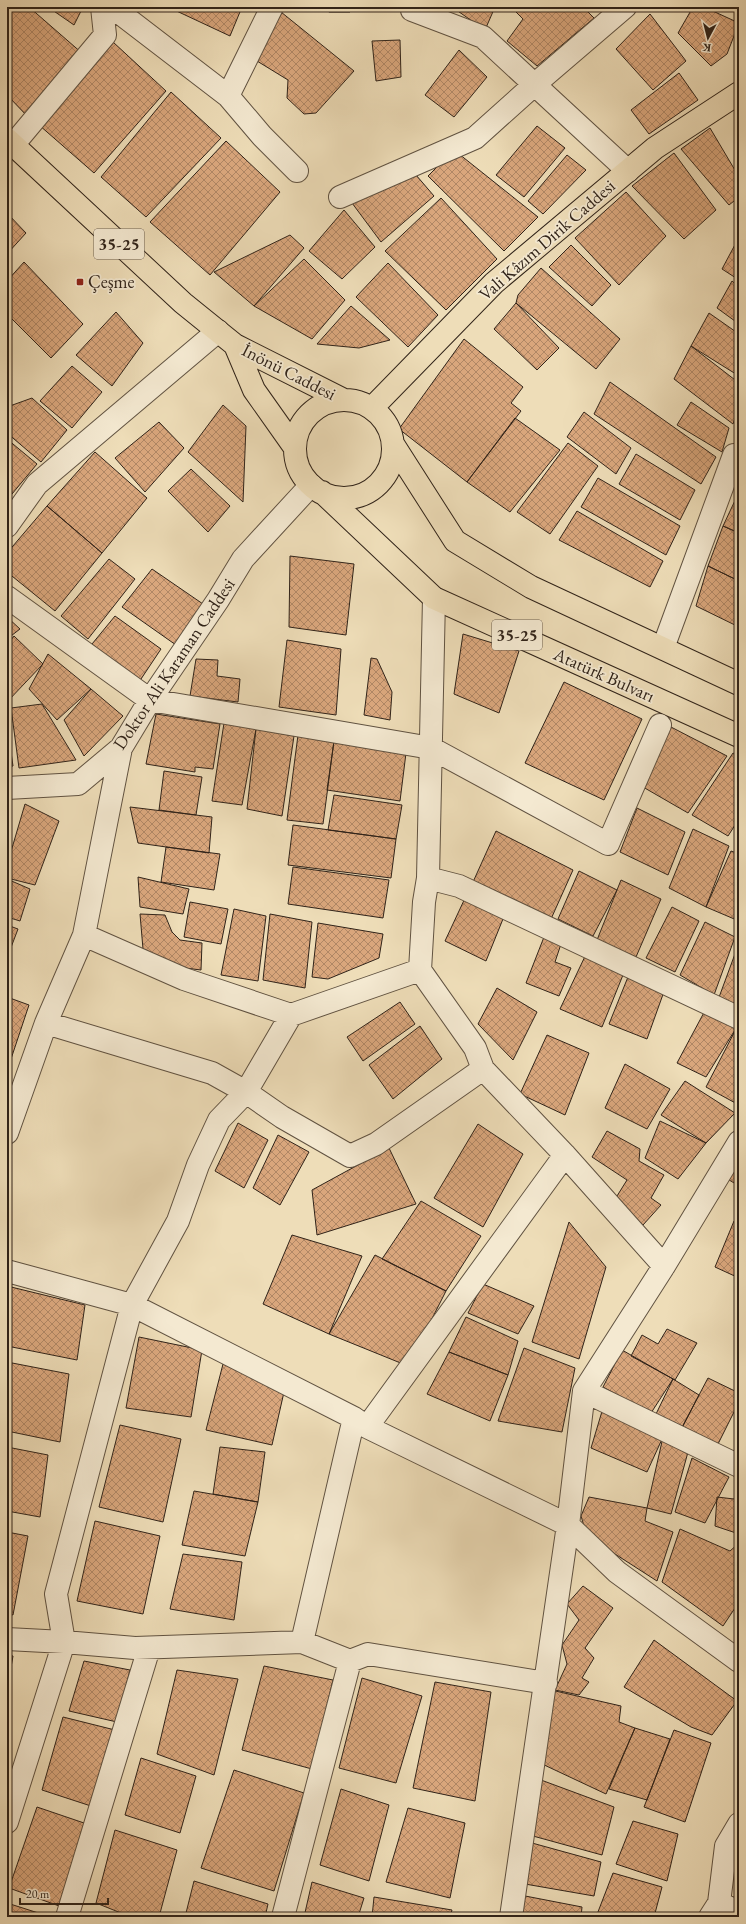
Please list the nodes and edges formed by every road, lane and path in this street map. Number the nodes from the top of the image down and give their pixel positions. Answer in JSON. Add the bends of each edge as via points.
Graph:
{"nodes":[{"id":1,"x":102,"y":7,"type":"edge"},
{"id":2,"x":112,"y":7,"type":"edge"},
{"id":3,"x":272,"y":7,"type":"edge"},
{"id":4,"x":412,"y":7,"type":"edge"},
{"id":5,"x":625,"y":7,"type":"edge"},
{"id":6,"x":534,"y":85,"type":"junction"},
{"id":7,"x":739,"y":93,"type":"edge"},
{"id":8,"x":228,"y":96,"type":"junction"},
{"id":9,"x":10,"y":142,"type":"edge"},
{"id":10,"x":297,"y":171,"type":"dead end"},
{"id":11,"x":628,"y":171,"type":"junction"},
{"id":12,"x":340,"y":197,"type":"dead end"},
{"id":13,"x":218,"y":331,"type":"junction"},
{"id":14,"x":235,"y":345,"type":"junction"},
{"id":15,"x":344,"y":400,"type":"junction"},
{"id":16,"x":372,"y":408,"type":"junction"},
{"id":17,"x":393,"y":444,"type":"junction"},
{"id":18,"x":295,"y":448,"type":"junction"},
{"id":19,"x":737,"y":452,"type":"edge"},
{"id":20,"x":317,"y":488,"type":"junction"},
{"id":21,"x":7,"y":526,"type":"edge"},
{"id":22,"x":7,"y":597,"type":"edge"},
{"id":23,"x":434,"y":598,"type":"junction"},
{"id":24,"x":663,"y":648,"type":"junction"},
{"id":25,"x":739,"y":684,"type":"edge"},
{"id":26,"x":150,"y":700,"type":"junction"},
{"id":27,"x":660,"y":724,"type":"dead end"},
{"id":28,"x":739,"y":736,"type":"edge"},
{"id":29,"x":121,"y":748,"type":"junction"},
{"id":30,"x":431,"y":748,"type":"junction"},
{"id":31,"x":7,"y":788,"type":"edge"},
{"id":32,"x":428,"y":878,"type":"junction"},
{"id":33,"x":84,"y":935,"type":"junction"},
{"id":34,"x":420,"y":970,"type":"junction"},
{"id":35,"x":291,"y":1015,"type":"junction"},
{"id":36,"x":739,"y":1018,"type":"edge"},
{"id":37,"x":46,"y":1023,"type":"junction"},
{"id":38,"x":483,"y":1069,"type":"junction"},
{"id":39,"x":246,"y":1092,"type":"junction"},
{"id":40,"x":7,"y":1133,"type":"edge"},
{"id":41,"x":739,"y":1142,"type":"edge"},
{"id":42,"x":564,"y":1155,"type":"junction"},
{"id":43,"x":664,"y":1266,"type":"junction"},
{"id":44,"x":7,"y":1271,"type":"edge"},
{"id":45,"x":132,"y":1305,"type":"junction"},
{"id":46,"x":584,"y":1390,"type":"junction"},
{"id":47,"x":361,"y":1422,"type":"junction"},
{"id":48,"x":739,"y":1466,"type":"edge"},
{"id":49,"x":568,"y":1525,"type":"junction"},
{"id":50,"x":7,"y":1639,"type":"edge"},
{"id":51,"x":64,"y":1642,"type":"junction"},
{"id":52,"x":302,"y":1642,"type":"junction"},
{"id":53,"x":149,"y":1648,"type":"junction"},
{"id":54,"x":350,"y":1661,"type":"junction"},
{"id":55,"x":739,"y":1661,"type":"edge"},
{"id":56,"x":546,"y":1683,"type":"junction"},
{"id":57,"x":7,"y":1822,"type":"edge"},
{"id":58,"x":739,"y":1824,"type":"edge"},
{"id":59,"x":714,"y":1910,"type":"edge"},
{"id":60,"x":739,"y":1912,"type":"edge"},
{"id":61,"x":67,"y":1917,"type":"edge"},
{"id":62,"x":283,"y":1917,"type":"edge"},
{"id":63,"x":511,"y":1917,"type":"edge"}],
"edges":[{"from":1,"to":9,"type":"street","via":[[105,35]]},
{"from":2,"to":8,"type":"street"},
{"from":3,"to":8,"type":"street"},
{"from":4,"to":6,"type":"street","via":[[412,10],[483,37]]},
{"from":5,"to":6,"type":"street"},
{"from":6,"to":11,"type":"street"},
{"from":6,"to":12,"type":"street","via":[[475,138]]},
{"from":7,"to":11,"type":"main road","name":"Vali Kâzım Dirik Caddesi","via":[[655,148]]},
{"from":8,"to":10,"type":"street","via":[[262,136]]},
{"from":9,"to":13,"type":"main road","name":"İnönü Caddesi","number":"35-25","via":[[183,303]]},
{"from":11,"to":16,"type":"main road","name":"Vali Kâzım Dirik Caddesi","via":[[494,283]]},
{"from":13,"to":14,"type":"main road","name":"İnönü Caddesi","number":"35-25"},
{"from":13,"to":21,"type":"street","via":[[37,484]]},
{"from":14,"to":15,"type":"main road","name":"İnönü Caddesi","number":"35-25"},
{"from":14,"to":18,"type":"main road","name":"İnönü Caddesi","number":"35-25","via":[[254,390]]},
{"from":15,"to":16,"type":"main road","number":"35-25"},
{"from":15,"to":18,"type":"main road","number":"35-25","via":[[328,402],[315,409],[304,420],[297,433]]},
{"from":16,"to":17,"type":"main road","number":"35-25","via":[[383,418],[390,430]]},
{"from":17,"to":20,"type":"main road","number":"35-25","via":[[392,459],[387,473],[372,488],[351,497],[336,497]]},
{"from":17,"to":24,"type":"main road","number":"35-25","via":[[455,541],[531,587]]},
{"from":18,"to":20,"type":"main road","number":"35-25","via":[[302,474]]},
{"from":19,"to":24,"type":"street"},
{"from":20,"to":23,"type":"main road","name":"Atatürk Bulvarı","number":"35-25"},
{"from":20,"to":26,"type":"street","name":"Doktor Ali Karaman Caddesi","via":[[243,560]]},
{"from":22,"to":26,"type":"street"},
{"from":23,"to":28,"type":"main road","name":"Atatürk Bulvarı","number":"35-25"},
{"from":23,"to":30,"type":"street"},
{"from":24,"to":25,"type":"main road","number":"35-25"},
{"from":26,"to":29,"type":"street","name":"Doktor Ali Karaman Caddesi"},
{"from":26,"to":30,"type":"street"},
{"from":27,"to":30,"type":"street","via":[[608,844]]},
{"from":29,"to":31,"type":"street","name":"Doktor Ali Karaman Caddesi","via":[[78,784]]},
{"from":29,"to":33,"type":"street"},
{"from":30,"to":32,"type":"street"},
{"from":32,"to":34,"type":"street"},
{"from":32,"to":36,"type":"street","via":[[458,886]]},
{"from":33,"to":35,"type":"street","via":[[184,979]]},
{"from":33,"to":37,"type":"street"},
{"from":34,"to":35,"type":"street"},
{"from":34,"to":38,"type":"street","via":[[475,1048]]},
{"from":35,"to":39,"type":"street"},
{"from":37,"to":39,"type":"street","via":[[212,1073]]},
{"from":37,"to":40,"type":"street"},
{"from":38,"to":39,"type":"street","via":[[376,1144],[350,1156],[282,1117]]},
{"from":38,"to":42,"type":"street"},
{"from":39,"to":45,"type":"street","via":[[219,1120],[198,1165],[178,1222]]},
{"from":41,"to":43,"type":"street"},
{"from":42,"to":43,"type":"street"},
{"from":42,"to":47,"type":"street"},
{"from":43,"to":46,"type":"street"},
{"from":44,"to":45,"type":"street"},
{"from":45,"to":47,"type":"street"},
{"from":45,"to":51,"type":"street","via":[[56,1594]]},
{"from":46,"to":48,"type":"street"},
{"from":46,"to":49,"type":"street"},
{"from":47,"to":49,"type":"street"},
{"from":47,"to":52,"type":"street"},
{"from":49,"to":55,"type":"street","via":[[617,1572]]},
{"from":49,"to":56,"type":"street"},
{"from":50,"to":51,"type":"street"},
{"from":51,"to":53,"type":"street"},
{"from":51,"to":57,"type":"street"},
{"from":52,"to":53,"type":"street"},
{"from":52,"to":54,"type":"street"},
{"from":53,"to":61,"type":"street"},
{"from":54,"to":56,"type":"street","via":[[368,1654]]},
{"from":54,"to":62,"type":"street"},
{"from":56,"to":63,"type":"street"},
{"from":58,"to":59,"type":"street","via":[[726,1846]]},
{"from":59,"to":60,"type":"street"}]}
